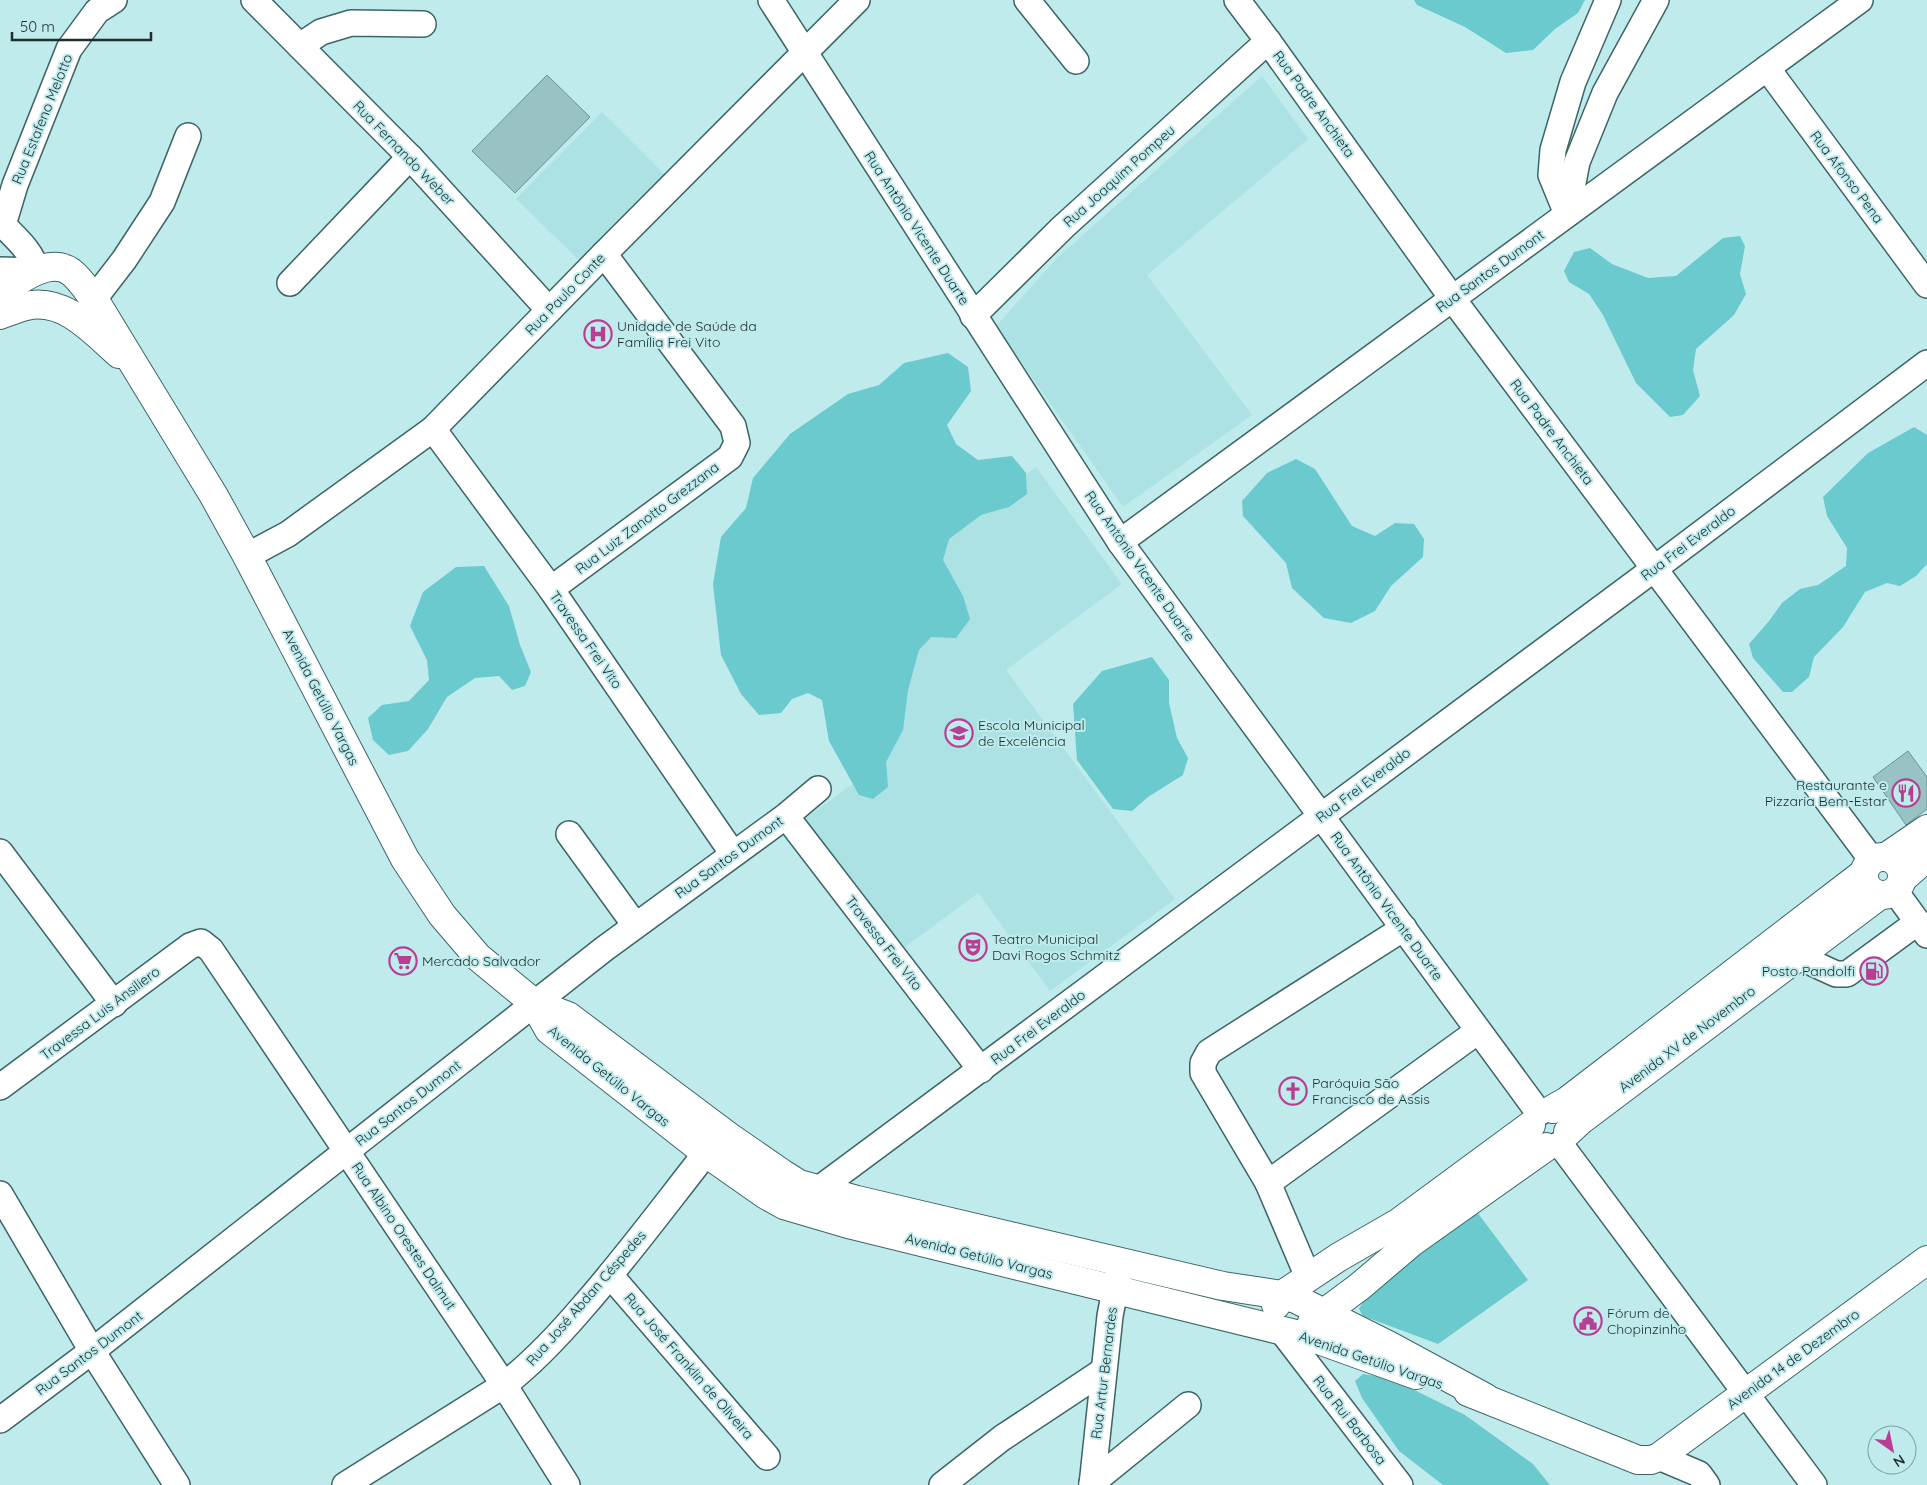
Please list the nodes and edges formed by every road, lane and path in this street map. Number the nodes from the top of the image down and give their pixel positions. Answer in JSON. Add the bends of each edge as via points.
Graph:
{"nodes":[{"id":1,"x":114,"y":0,"type":"edge"},
{"id":2,"x":254,"y":0,"type":"edge"},
{"id":3,"x":771,"y":0,"type":"edge"},
{"id":4,"x":858,"y":0,"type":"edge"},
{"id":5,"x":1027,"y":0,"type":"edge"},
{"id":6,"x":1237,"y":0,"type":"edge"},
{"id":7,"x":1608,"y":0,"type":"edge"},
{"id":8,"x":1656,"y":0,"type":"edge"},
{"id":9,"x":1860,"y":0,"type":"edge"},
{"id":10,"x":424,"y":24,"type":"dead end"},
{"id":11,"x":1268,"y":41,"type":"junction"},
{"id":12,"x":300,"y":46,"type":"junction"},
{"id":13,"x":804,"y":52,"type":"junction"},
{"id":14,"x":1076,"y":61,"type":"dead end"},
{"id":15,"x":1766,"y":68,"type":"junction"},
{"id":16,"x":188,"y":136,"type":"dead end"},
{"id":17,"x":410,"y":157,"type":"junction"},
{"id":18,"x":1567,"y":214,"type":"junction"},
{"id":19,"x":2,"y":224,"type":"edge"},
{"id":20,"x":604,"y":254,"type":"junction"},
{"id":21,"x":0,"y":270,"type":"edge"},
{"id":22,"x":37,"y":271,"type":"junction"},
{"id":23,"x":290,"y":283,"type":"dead end"},
{"id":24,"x":1927,"y":285,"type":"edge"},
{"id":25,"x":86,"y":289,"type":"junction"},
{"id":26,"x":0,"y":293,"type":"edge"},
{"id":27,"x":1452,"y":298,"type":"junction"},
{"id":28,"x":48,"y":306,"type":"junction"},
{"id":29,"x":549,"y":310,"type":"junction"},
{"id":30,"x":0,"y":315,"type":"edge"},
{"id":31,"x":973,"y":316,"type":"junction"},
{"id":32,"x":1927,"y":363,"type":"edge"},
{"id":33,"x":135,"y":368,"type":"junction"},
{"id":34,"x":433,"y":430,"type":"junction"},
{"id":35,"x":1120,"y":542,"type":"junction"},
{"id":36,"x":247,"y":556,"type":"junction"},
{"id":37,"x":1654,"y":569,"type":"junction"},
{"id":38,"x":551,"y":589,"type":"junction"},
{"id":39,"x":818,"y":790,"type":"dead end"},
{"id":40,"x":786,"y":816,"type":"junction"},
{"id":41,"x":1322,"y":816,"type":"junction"},
{"id":42,"x":1927,"y":828,"type":"edge"},
{"id":43,"x":569,"y":834,"type":"dead end"},
{"id":44,"x":0,"y":852,"type":"edge"},
{"id":45,"x":733,"y":854,"type":"junction"},
{"id":46,"x":1927,"y":857,"type":"edge"},
{"id":47,"x":1874,"y":863,"type":"junction"},
{"id":48,"x":1892,"y":888,"type":"junction"},
{"id":49,"x":635,"y":925,"type":"junction"},
{"id":50,"x":1404,"y":928,"type":"junction"},
{"id":51,"x":1922,"y":929,"type":"edge"},
{"id":52,"x":201,"y":942,"type":"joint"},
{"id":53,"x":1797,"y":956,"type":"junction"},
{"id":54,"x":534,"y":1003,"type":"junction"},
{"id":55,"x":114,"y":1004,"type":"junction"},
{"id":56,"x":1478,"y":1030,"type":"junction"},
{"id":57,"x":982,"y":1070,"type":"junction"},
{"id":58,"x":0,"y":1087,"type":"edge"},
{"id":59,"x":1541,"y":1116,"type":"junction"},
{"id":60,"x":1558,"y":1141,"type":"junction"},
{"id":61,"x":346,"y":1151,"type":"junction"},
{"id":62,"x":706,"y":1153,"type":"junction"},
{"id":63,"x":1268,"y":1183,"type":"junction"},
{"id":64,"x":0,"y":1194,"type":"edge"},
{"id":65,"x":812,"y":1200,"type":"junction"},
{"id":66,"x":1338,"y":1257,"type":"junction"},
{"id":67,"x":1927,"y":1260,"type":"edge"},
{"id":68,"x":1120,"y":1262,"type":"junction"},
{"id":69,"x":610,"y":1275,"type":"junction"},
{"id":70,"x":1308,"y":1277,"type":"junction"},
{"id":71,"x":1359,"y":1287,"type":"junction"},
{"id":72,"x":1115,"y":1290,"type":"junction"},
{"id":73,"x":1282,"y":1295,"type":"junction"},
{"id":74,"x":1325,"y":1312,"type":"junction"},
{"id":75,"x":1294,"y":1340,"type":"junction"},
{"id":76,"x":92,"y":1351,"type":"junction"},
{"id":77,"x":1103,"y":1371,"type":"junction"},
{"id":78,"x":504,"y":1385,"type":"junction"},
{"id":79,"x":1746,"y":1394,"type":"junction"},
{"id":80,"x":1486,"y":1398,"type":"junction"},
{"id":81,"x":1188,"y":1405,"type":"dead end"},
{"id":82,"x":0,"y":1420,"type":"edge"},
{"id":83,"x":767,"y":1456,"type":"dead end"},
{"id":84,"x":1660,"y":1458,"type":"junction"},
{"id":85,"x":1092,"y":1484,"type":"edge"},
{"id":86,"x":177,"y":1485,"type":"edge"},
{"id":87,"x":345,"y":1485,"type":"edge"},
{"id":88,"x":567,"y":1485,"type":"edge"},
{"id":89,"x":942,"y":1485,"type":"edge"},
{"id":90,"x":1400,"y":1485,"type":"edge"},
{"id":91,"x":1708,"y":1485,"type":"edge"},
{"id":92,"x":1814,"y":1485,"type":"edge"}],
"edges":[{"from":1,"to":19,"type":"street","name":"Rua Estafeno Melotto","via":[[97,11],[69,49]]},
{"from":2,"to":12,"type":"street","name":"Rua Fernando Weber"},
{"from":3,"to":13,"type":"street","name":"Rua Antônio Vicente Duarte"},
{"from":4,"to":13,"type":"street","name":"Rua Paulo Conte"},
{"from":5,"to":14,"type":"street"},
{"from":6,"to":11,"type":"street","name":"Rua Padre Anchieta"},
{"from":7,"to":18,"type":"street","via":[[1573,82],[1553,150],[1551,174]]},
{"from":8,"to":18,"type":"street","via":[[1605,93],[1577,162]]},
{"from":9,"to":15,"type":"street","name":"Rua Santos Dumont"},
{"from":10,"to":12,"type":"street","via":[[351,22],[321,32]]},
{"from":11,"to":27,"type":"street","name":"Rua Padre Anchieta"},
{"from":11,"to":31,"type":"street","name":"Rua Joaquim Pompeu","via":[[1063,227]]},
{"from":12,"to":17,"type":"street","name":"Rua Fernando Weber"},
{"from":13,"to":20,"type":"street","name":"Rua Paulo Conte"},
{"from":13,"to":31,"type":"street","name":"Rua Antônio Vicente Duarte"},
{"from":15,"to":18,"type":"street","name":"Rua Santos Dumont"},
{"from":15,"to":24,"type":"street","name":"Rua Afonso Pena"},
{"from":16,"to":25,"type":"street","via":[[162,202],[124,260]]},
{"from":17,"to":23,"type":"street"},
{"from":17,"to":29,"type":"street","name":"Rua Fernando Weber"},
{"from":18,"to":27,"type":"street","name":"Rua Santos Dumont"},
{"from":19,"to":22,"type":"street","via":[[23,245],[34,260]]},
{"from":20,"to":29,"type":"street","name":"Rua Paulo Conte"},
{"from":20,"to":38,"type":"street","name":"Rua Luiz Zanotto Grezzana","via":[[733,426],[737,442],[730,457]]},
{"from":21,"to":22,"type":"street"},
{"from":22,"to":25,"type":"main road","name":"Avenida Getúlio Vargas","via":[[62,268]]},
{"from":22,"to":26,"type":"main road"},
{"from":22,"to":28,"type":"main road","via":[[33,290]]},
{"from":25,"to":28,"type":"main road"},
{"from":25,"to":33,"type":"main road","name":"Avenida Getúlio Vargas"},
{"from":27,"to":35,"type":"street","name":"Rua Santos Dumont"},
{"from":27,"to":37,"type":"street","name":"Rua Padre Anchieta"},
{"from":28,"to":30,"type":"main road","via":[[25,306]]},
{"from":28,"to":33,"type":"main road","name":"Avenida Getúlio Vargas","via":[[78,318]]},
{"from":29,"to":34,"type":"street","name":"Rua Paulo Conte"},
{"from":31,"to":35,"type":"street","name":"Rua Antônio Vicente Duarte"},
{"from":32,"to":37,"type":"street","name":"Rua Frei Everaldo"},
{"from":33,"to":36,"type":"main road","name":"Avenida Getúlio Vargas"},
{"from":34,"to":36,"type":"street","name":"Rua Paulo Conte","via":[[288,534]]},
{"from":34,"to":38,"type":"street","name":"Travessa Frei Vito"},
{"from":35,"to":41,"type":"street","name":"Rua Antônio Vicente Duarte"},
{"from":36,"to":54,"type":"main road","name":"Avenida Getúlio Vargas","via":[[405,859],[442,915],[478,957]]},
{"from":37,"to":41,"type":"street","name":"Rua Frei Everaldo"},
{"from":37,"to":47,"type":"street","name":"Rua Padre Anchieta"},
{"from":38,"to":45,"type":"street","name":"Travessa Frei Vito"},
{"from":39,"to":40,"type":"street","name":"Rua Santos Dumont"},
{"from":40,"to":45,"type":"street","name":"Rua Santos Dumont"},
{"from":40,"to":57,"type":"street","name":"Travessa Frei Vito"},
{"from":41,"to":50,"type":"street","name":"Rua Antônio Vicente Duarte"},
{"from":41,"to":57,"type":"street","name":"Rua Frei Everaldo"},
{"from":42,"to":47,"type":"main road","name":"Avenida XV de Novembro"},
{"from":43,"to":49,"type":"street"},
{"from":44,"to":55,"type":"street"},
{"from":45,"to":49,"type":"street","name":"Rua Santos Dumont"},
{"from":46,"to":48,"type":"main road","name":"Avenida XV de Novembro"},
{"from":47,"to":48,"type":"main road","via":[[1865,880],[1868,887],[1874,892]]},
{"from":47,"to":59,"type":"main road","name":"Avenida XV de Novembro","via":[[1575,1095]]},
{"from":48,"to":51,"type":"street"},
{"from":48,"to":53,"type":"main road","name":"Avenida XV de Novembro"},
{"from":49,"to":54,"type":"street","name":"Rua Santos Dumont"},
{"from":50,"to":56,"type":"street","name":"Rua Antônio Vicente Duarte"},
{"from":50,"to":63,"type":"street","via":[[1209,1052],[1203,1063],[1203,1073]]},
{"from":51,"to":53,"type":"street","via":[[1847,974],[1836,974]]},
{"from":52,"to":55,"type":"street","name":"Travessa Luis Ansiliero","via":[[190,946]]},
{"from":52,"to":61,"type":"street","name":"Rua Albino Orestes Dalmut","via":[[211,950]]},
{"from":53,"to":60,"type":"main road","name":"Avenida XV de Novembro","via":[[1581,1120]]},
{"from":54,"to":61,"type":"street","name":"Rua Santos Dumont"},
{"from":54,"to":62,"type":"main road","name":"Avenida Getúlio Vargas","via":[[549,1030]]},
{"from":54,"to":65,"type":"main road","name":"Avenida Getúlio Vargas","via":[[568,1016],[720,1130],[799,1184]]},
{"from":55,"to":58,"type":"street","name":"Travessa Luis Ansiliero"},
{"from":56,"to":59,"type":"street","name":"Rua Antônio Vicente Duarte"},
{"from":56,"to":63,"type":"street"},
{"from":57,"to":65,"type":"street","name":"Rua Frei Everaldo"},
{"from":59,"to":60,"type":"main road","via":[[1531,1132],[1534,1139]]},
{"from":59,"to":66,"type":"main road","name":"Avenida XV de Novembro","via":[[1398,1223]]},
{"from":60,"to":71,"type":"main road","name":"Avenida XV de Novembro","via":[[1412,1242]]},
{"from":60,"to":79,"type":"street"},
{"from":61,"to":76,"type":"street","name":"Rua Santos Dumont"},
{"from":61,"to":78,"type":"street","name":"Rua Albino Orestes Dalmut"},
{"from":62,"to":65,"type":"main road","name":"Avenida Getúlio Vargas","via":[[784,1206]]},
{"from":62,"to":69,"type":"street","name":"Rua José Abdan Céspedes"},
{"from":63,"to":70,"type":"street"},
{"from":64,"to":76,"type":"street"},
{"from":65,"to":68,"type":"main road","name":"Avenida Getúlio Vargas","via":[[857,1200]]},
{"from":65,"to":72,"type":"main road","name":"Avenida Getúlio Vargas","via":[[861,1227]]},
{"from":66,"to":70,"type":"main road","name":"Avenida XV de Novembro"},
{"from":66,"to":71,"type":"main road","via":[[1336,1265],[1340,1280],[1350,1287]]},
{"from":67,"to":79,"type":"main road","name":"Avenida 14 de Dezembro"},
{"from":68,"to":72,"type":"street","name":"Rua Artur Bernardes"},
{"from":68,"to":73,"type":"main road","name":"Avenida Getúlio Vargas","via":[[1223,1286]]},
{"from":69,"to":78,"type":"street","name":"Rua José Abdan Céspedes","via":[[547,1347]]},
{"from":69,"to":83,"type":"street","name":"Rua José Franklin de Oliveira"},
{"from":70,"to":73,"type":"main road","name":"Avenida XV de Novembro"},
{"from":71,"to":74,"type":"main road","name":"Avenida XV de Novembro"},
{"from":72,"to":75,"type":"main road","name":"Avenida Getúlio Vargas"},
{"from":72,"to":77,"type":"street","name":"Rua Artur Bernardes"},
{"from":73,"to":74,"type":"main road","name":"Avenida Getúlio Vargas"},
{"from":73,"to":75,"type":"main road","via":[[1275,1309],[1277,1322]]},
{"from":74,"to":75,"type":"main road","name":"Avenida XV de Novembro"},
{"from":74,"to":80,"type":"main road","name":"Avenida Getúlio Vargas"},
{"from":75,"to":80,"type":"main road","name":"Avenida Getúlio Vargas","via":[[1332,1344]]},
{"from":75,"to":90,"type":"street","name":"Rua Rui Barbosa"},
{"from":76,"to":82,"type":"street","name":"Rua Santos Dumont"},
{"from":76,"to":86,"type":"street"},
{"from":77,"to":85,"type":"street","name":"Rua Artur Bernardes"},
{"from":77,"to":89,"type":"street","via":[[1002,1438]]},
{"from":78,"to":87,"type":"street","name":"Rua José Abdan Céspedes"},
{"from":78,"to":88,"type":"street","name":"Rua Albino Orestes Dalmut"},
{"from":79,"to":84,"type":"main road","name":"Avenida 14 de Dezembro"},
{"from":79,"to":92,"type":"street"},
{"from":80,"to":84,"type":"main road","name":"Avenida Getúlio Vargas","via":[[1638,1460]]},
{"from":81,"to":85,"type":"street"},
{"from":84,"to":91,"type":"street","name":"Avenida Getúlio Vargas","via":[[1699,1474]]}]}
